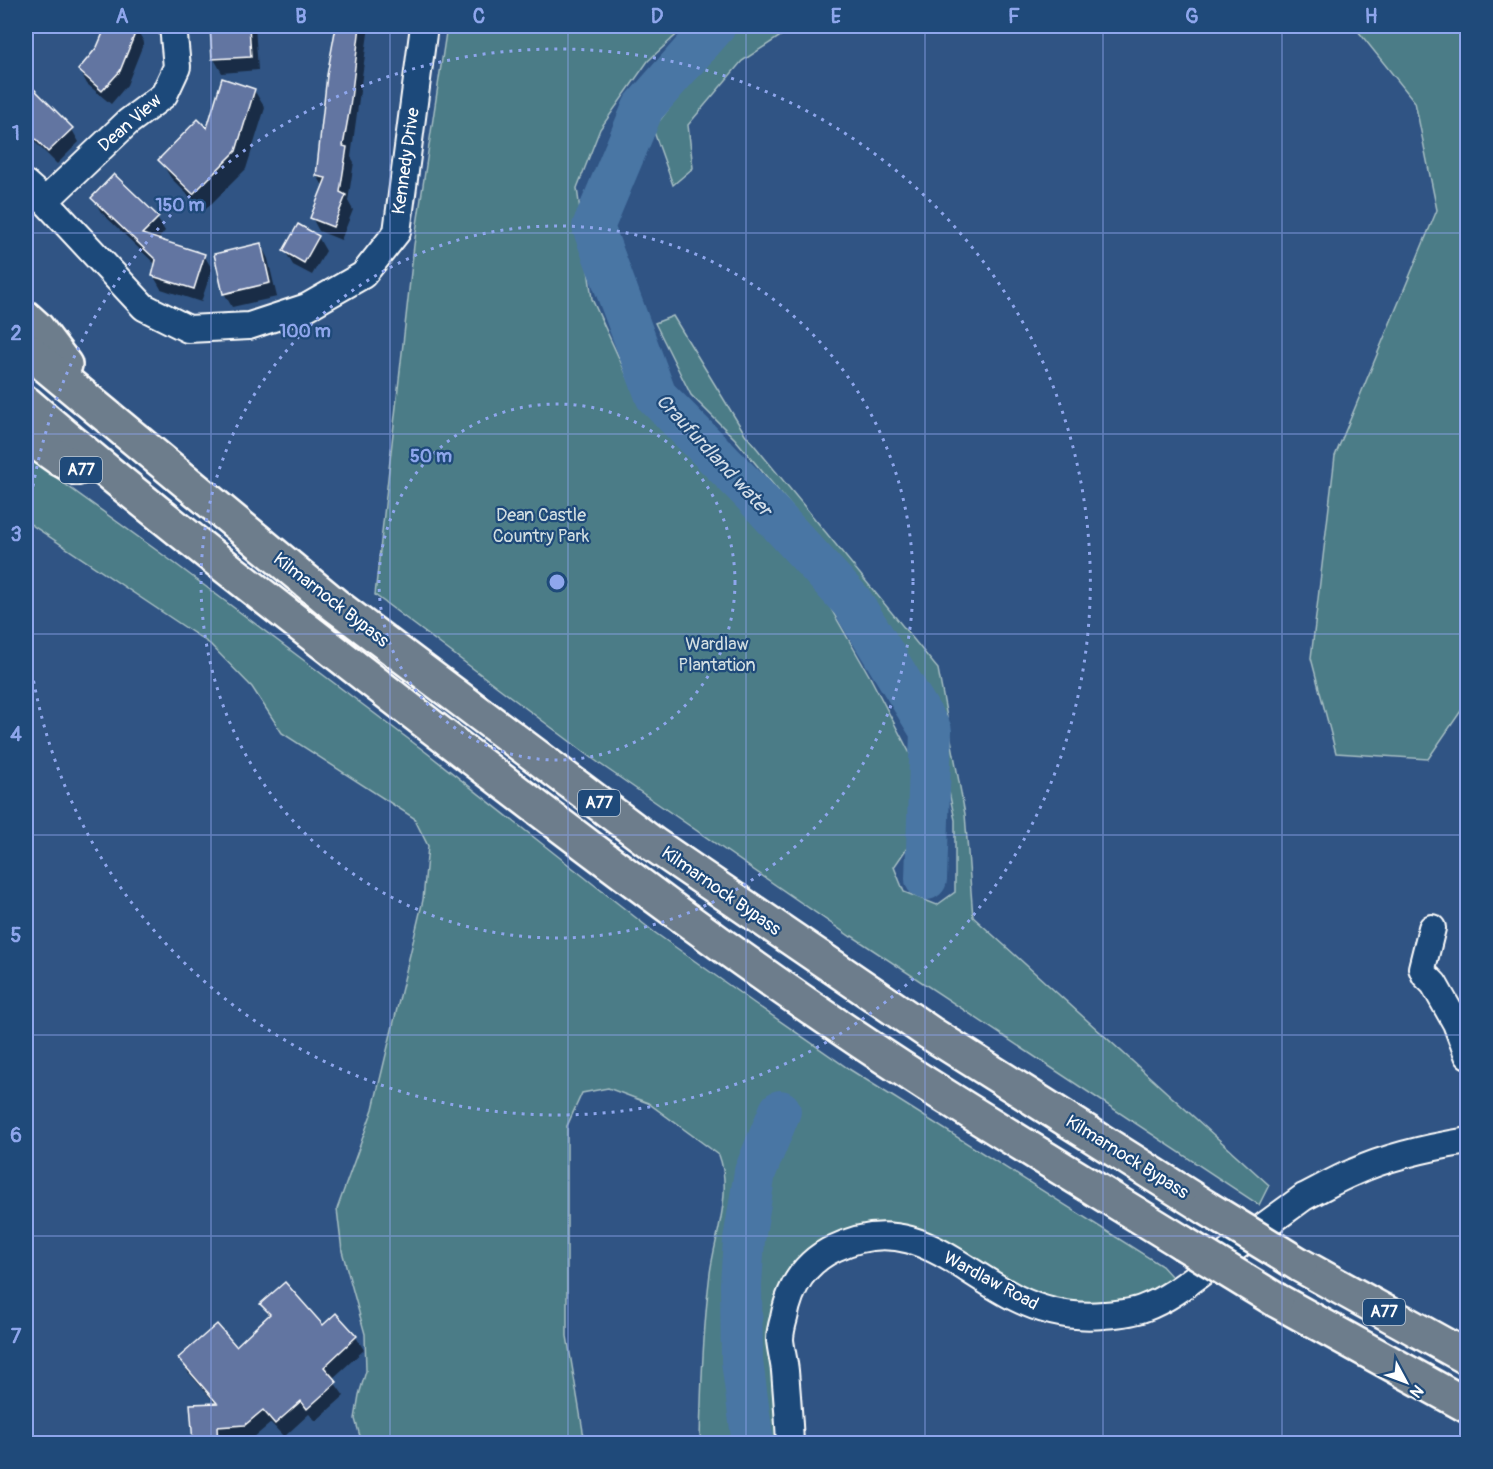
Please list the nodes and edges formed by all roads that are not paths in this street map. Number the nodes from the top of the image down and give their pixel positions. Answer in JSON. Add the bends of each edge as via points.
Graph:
{"nodes":[{"id":1,"x":173,"y":26,"type":"edge"},
{"id":2,"x":424,"y":26,"type":"edge"},
{"id":3,"x":26,"y":184,"type":"edge"},
{"id":4,"x":45,"y":201,"type":"junction"},
{"id":5,"x":26,"y":318,"type":"edge"},
{"id":6,"x":26,"y":349,"type":"edge"},
{"id":7,"x":26,"y":403,"type":"edge"},
{"id":8,"x":105,"y":414,"type":"junction"},
{"id":9,"x":26,"y":435,"type":"edge"},
{"id":10,"x":140,"y":498,"type":"junction"},
{"id":11,"x":1432,"y":928,"type":"dead end"},
{"id":12,"x":1467,"y":1055,"type":"edge"},
{"id":13,"x":1467,"y":1141,"type":"edge"},
{"id":14,"x":1467,"y":1358,"type":"edge"},
{"id":15,"x":1467,"y":1406,"type":"edge"},
{"id":16,"x":790,"y":1443,"type":"edge"}],
"edges":[{"from":1,"to":4,"type":"street","name":"Dean View","via":[[177,67],[164,95],[128,122]]},
{"from":2,"to":4,"type":"street","name":"Kennedy Drive","via":[[397,232],[363,275],[307,307],[249,326],[188,329],[144,307]]},
{"from":3,"to":4,"type":"street","name":"Kennedy Drive"},
{"from":5,"to":8,"type":"highway","number":"A77"},
{"from":6,"to":8,"type":"highway","name":"Kilmarnock Bypass","number":"A77"},
{"from":7,"to":10,"type":"highway","number":"A77"},
{"from":8,"to":14,"type":"highway","name":"Kilmarnock Bypass","number":"A77","bridge":true,"via":[[335,605],[653,844],[930,1033],[1207,1208]]},
{"from":9,"to":10,"type":"highway","number":"A77","via":[[60,459]]},
{"from":10,"to":15,"type":"highway","number":"A77","bridge":true,"via":[[502,783],[778,984],[925,1083],[1276,1300]]},
{"from":11,"to":12,"type":"street","via":[[1422,968],[1456,1023]]},
{"from":13,"to":16,"type":"street","name":"Wardlaw Road","via":[[1356,1171],[1304,1197],[1171,1295],[1128,1312],[1082,1316],[1042,1309],[907,1238],[873,1235],[833,1249],[813,1261],[798,1277],[784,1316],[780,1338]]}]}
